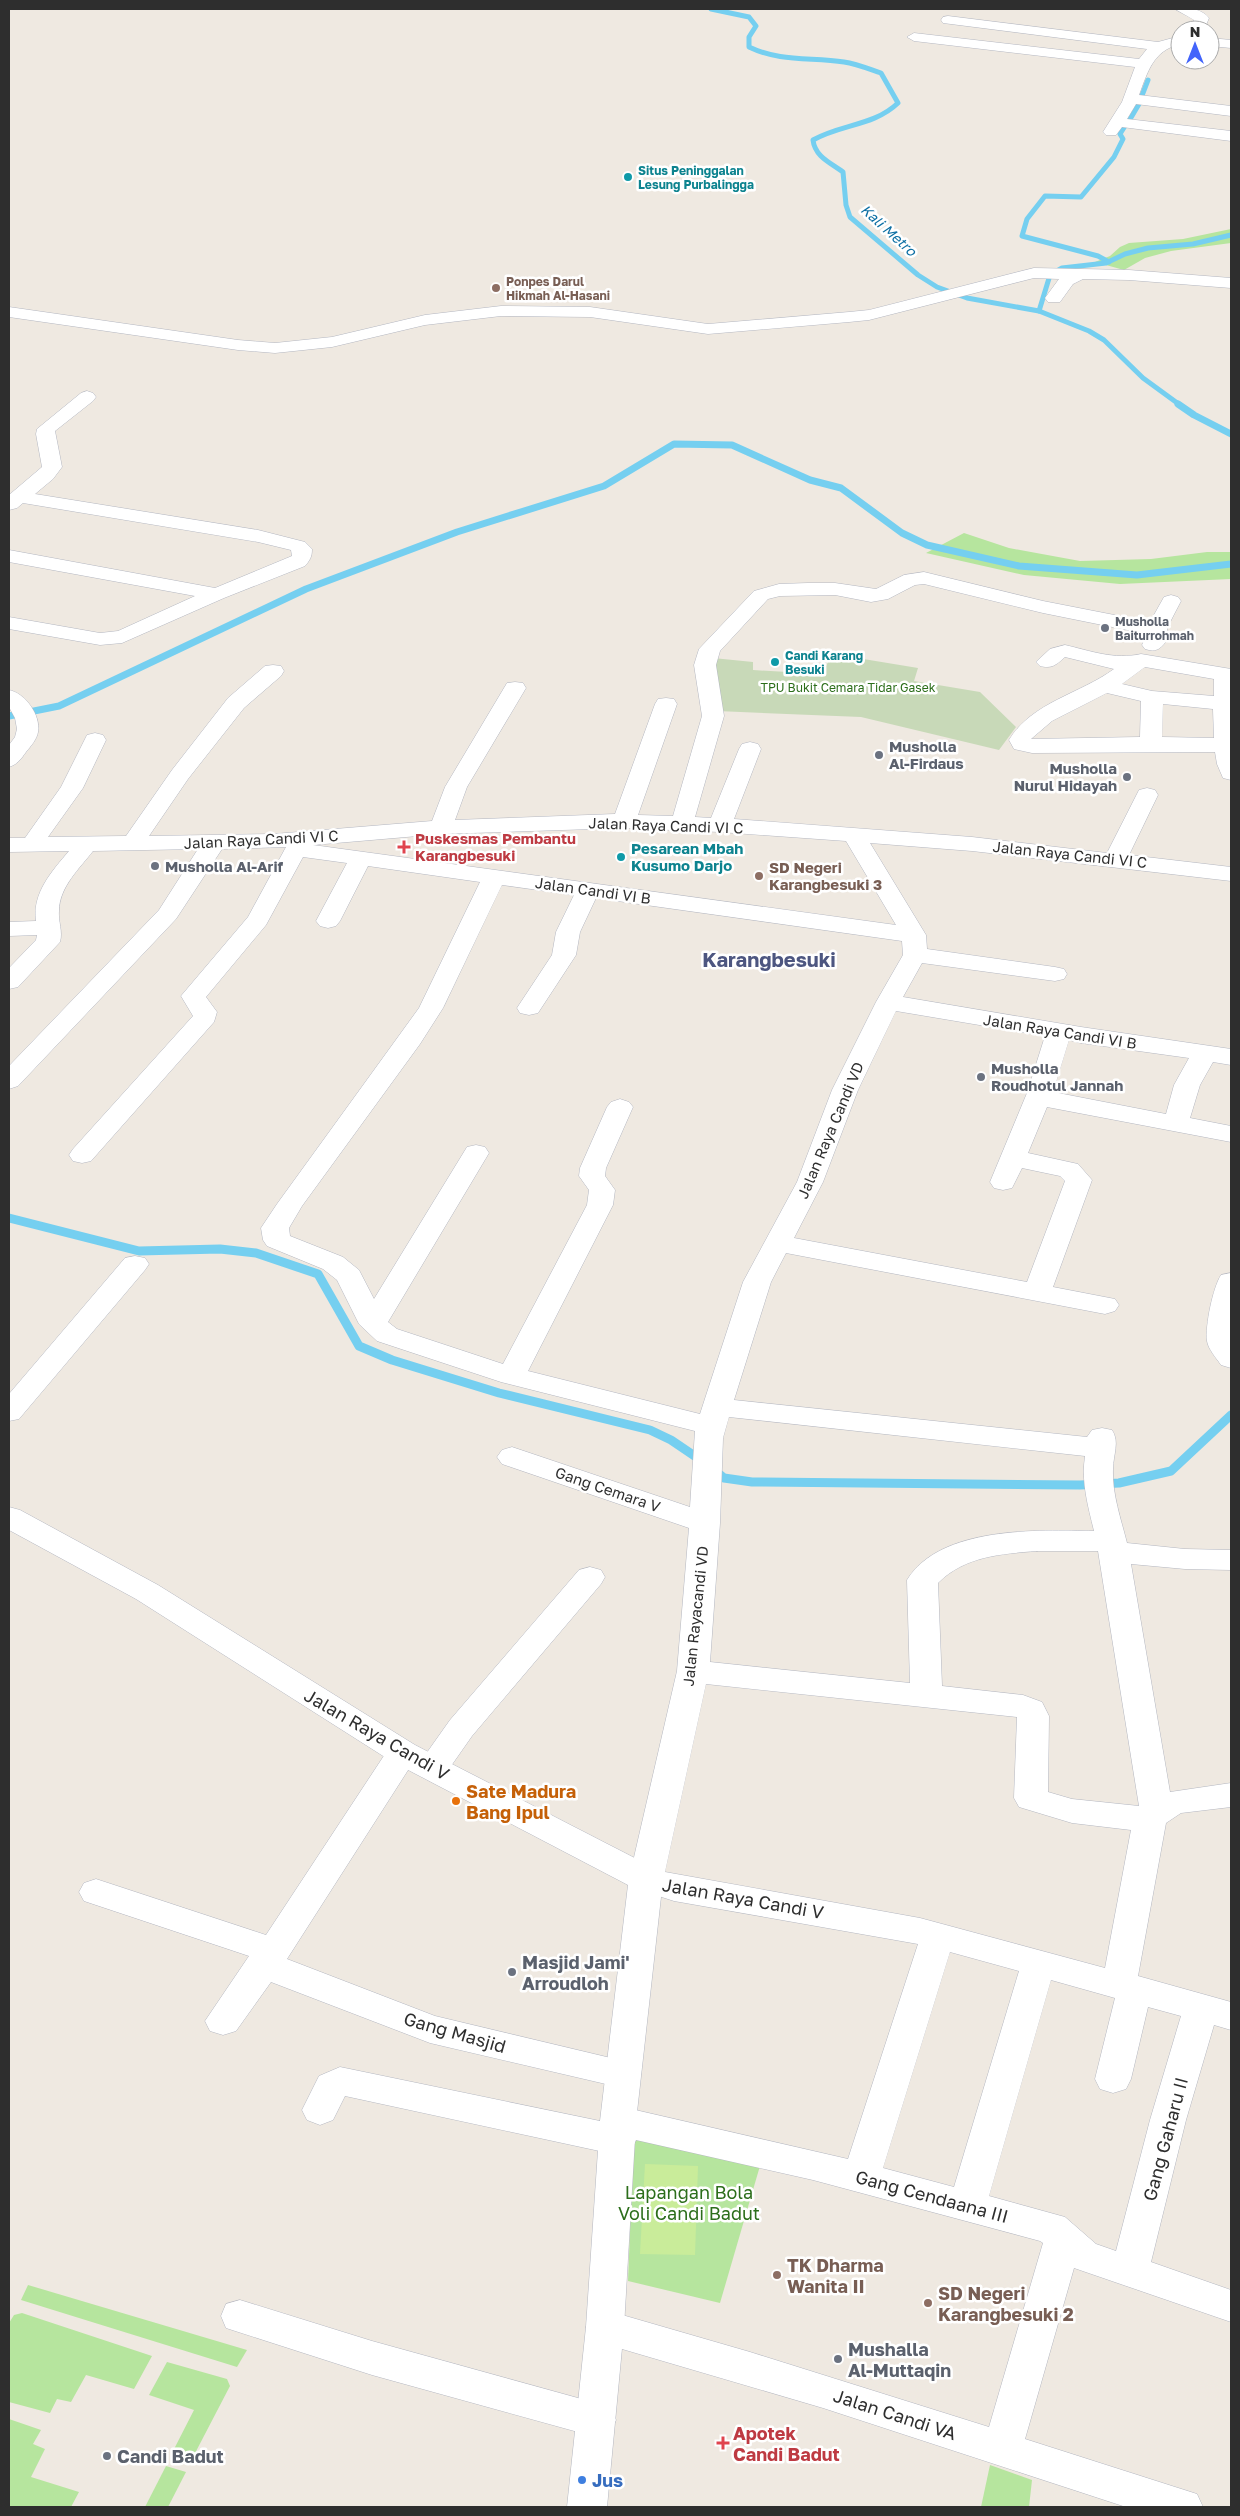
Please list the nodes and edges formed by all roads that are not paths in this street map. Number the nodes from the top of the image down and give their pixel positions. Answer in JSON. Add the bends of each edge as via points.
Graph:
{"nodes":[{"id":1,"x":1182,"y":9,"type":"edge"},
{"id":2,"x":948,"y":20,"type":"dead end"},
{"id":3,"x":1201,"y":20,"type":"edge"},
{"id":4,"x":914,"y":37,"type":"dead end"},
{"id":5,"x":1170,"y":43,"type":"edge"},
{"id":6,"x":1157,"y":46,"type":"junction"},
{"id":7,"x":1144,"y":64,"type":"junction"},
{"id":8,"x":1131,"y":99,"type":"junction"},
{"id":9,"x":1231,"y":111,"type":"edge"},
{"id":10,"x":1231,"y":136,"type":"edge"},
{"id":11,"x":1077,"y":273,"type":"junction"},
{"id":12,"x":1231,"y":283,"type":"edge"},
{"id":13,"x":1054,"y":298,"type":"dead end"},
{"id":14,"x":9,"y":312,"type":"edge"},
{"id":15,"x":88,"y":397,"type":"dead end"},
{"id":16,"x":14,"y":501,"type":"edge"},
{"id":17,"x":9,"y":556,"type":"edge"},
{"id":18,"x":217,"y":594,"type":"junction"},
{"id":19,"x":1171,"y":601,"type":"dead end"},
{"id":20,"x":9,"y":623,"type":"edge"},
{"id":21,"x":1158,"y":630,"type":"junction"},
{"id":22,"x":1047,"y":662,"type":"dead end"},
{"id":23,"x":1138,"y":662,"type":"junction"},
{"id":24,"x":273,"y":671,"type":"dead end"},
{"id":25,"x":1104,"y":686,"type":"junction"},
{"id":26,"x":515,"y":688,"type":"dead end"},
{"id":27,"x":1152,"y":697,"type":"junction"},
{"id":28,"x":14,"y":701,"type":"edge"},
{"id":29,"x":666,"y":704,"type":"dead end"},
{"id":30,"x":1225,"y":704,"type":"junction"},
{"id":31,"x":95,"y":740,"type":"dead end"},
{"id":32,"x":1151,"y":744,"type":"junction"},
{"id":33,"x":1229,"y":745,"type":"edge"},
{"id":34,"x":750,"y":749,"type":"dead end"},
{"id":35,"x":9,"y":760,"type":"edge"},
{"id":36,"x":1231,"y":772,"type":"edge"},
{"id":37,"x":1147,"y":795,"type":"dead end"},
{"id":38,"x":624,"y":821,"type":"junction"},
{"id":39,"x":682,"y":824,"type":"junction"},
{"id":40,"x":720,"y":825,"type":"junction"},
{"id":41,"x":441,"y":827,"type":"junction"},
{"id":42,"x":854,"y":835,"type":"junction"},
{"id":43,"x":87,"y":843,"type":"junction"},
{"id":44,"x":133,"y":843,"type":"junction"},
{"id":45,"x":214,"y":843,"type":"junction"},
{"id":46,"x":32,"y":844,"type":"junction"},
{"id":47,"x":9,"y":845,"type":"edge"},
{"id":48,"x":285,"y":845,"type":"junction"},
{"id":49,"x":361,"y":858,"type":"junction"},
{"id":50,"x":1115,"y":859,"type":"junction"},
{"id":51,"x":1231,"y":874,"type":"edge"},
{"id":52,"x":490,"y":885,"type":"dead end"},
{"id":53,"x":589,"y":889,"type":"junction"},
{"id":54,"x":328,"y":921,"type":"dead end"},
{"id":55,"x":49,"y":928,"type":"junction"},
{"id":56,"x":9,"y":929,"type":"edge"},
{"id":57,"x":914,"y":945,"type":"junction"},
{"id":58,"x":1055,"y":974,"type":"dead end"},
{"id":59,"x":9,"y":982,"type":"edge"},
{"id":60,"x":888,"y":1002,"type":"junction"},
{"id":61,"x":529,"y":1008,"type":"dead end"},
{"id":62,"x":1059,"y":1031,"type":"junction"},
{"id":63,"x":1205,"y":1053,"type":"junction"},
{"id":64,"x":1231,"y":1057,"type":"edge"},
{"id":65,"x":9,"y":1081,"type":"edge"},
{"id":66,"x":1038,"y":1097,"type":"junction"},
{"id":67,"x":620,"y":1108,"type":"dead end"},
{"id":68,"x":1176,"y":1123,"type":"junction"},
{"id":69,"x":1231,"y":1134,"type":"edge"},
{"id":70,"x":476,"y":1153,"type":"dead end"},
{"id":71,"x":82,"y":1156,"type":"dead end"},
{"id":72,"x":779,"y":1243,"type":"junction"},
{"id":73,"x":135,"y":1264,"type":"dead end"},
{"id":74,"x":1231,"y":1281,"type":"edge"},
{"id":75,"x":1037,"y":1293,"type":"junction"},
{"id":76,"x":1104,"y":1305,"type":"dead end"},
{"id":77,"x":373,"y":1324,"type":"junction"},
{"id":78,"x":1231,"y":1359,"type":"edge"},
{"id":79,"x":511,"y":1376,"type":"junction"},
{"id":80,"x":9,"y":1412,"type":"edge"},
{"id":81,"x":712,"y":1424,"type":"junction"},
{"id":82,"x":512,"y":1457,"type":"dead end"},
{"id":83,"x":9,"y":1517,"type":"edge"},
{"id":84,"x":704,"y":1523,"type":"junction"},
{"id":85,"x":1113,"y":1547,"type":"junction"},
{"id":86,"x":1231,"y":1560,"type":"edge"},
{"id":87,"x":590,"y":1577,"type":"dead end"},
{"id":88,"x":693,"y":1671,"type":"junction"},
{"id":89,"x":926,"y":1695,"type":"junction"},
{"id":90,"x":403,"y":1753,"type":"junction"},
{"id":91,"x":432,"y":1768,"type":"junction"},
{"id":92,"x":1231,"y":1795,"type":"edge"},
{"id":93,"x":1153,"y":1815,"type":"junction"},
{"id":94,"x":646,"y":1879,"type":"junction"},
{"id":95,"x":96,"y":1892,"type":"dead end"},
{"id":96,"x":938,"y":1936,"type":"junction"},
{"id":97,"x":268,"y":1957,"type":"junction"},
{"id":98,"x":1039,"y":1963,"type":"junction"},
{"id":99,"x":1127,"y":1986,"type":"junction"},
{"id":100,"x":1216,"y":2011,"type":"edge"},
{"id":101,"x":223,"y":2021,"type":"dead end"},
{"id":102,"x":623,"y":2074,"type":"junction"},
{"id":103,"x":1113,"y":2079,"type":"dead end"},
{"id":104,"x":320,"y":2110,"type":"dead end"},
{"id":105,"x":618,"y":2130,"type":"junction"},
{"id":106,"x":861,"y":2178,"type":"junction"},
{"id":107,"x":967,"y":2206,"type":"junction"},
{"id":108,"x":1063,"y":2238,"type":"junction"},
{"id":109,"x":1130,"y":2272,"type":"junction"},
{"id":110,"x":1231,"y":2306,"type":"edge"},
{"id":111,"x":240,"y":2316,"type":"dead end"},
{"id":112,"x":605,"y":2327,"type":"junction"},
{"id":113,"x":596,"y":2420,"type":"junction"},
{"id":114,"x":1002,"y":2450,"type":"junction"},
{"id":115,"x":587,"y":2507,"type":"edge"},
{"id":116,"x":1183,"y":2507,"type":"edge"}],
"edges":[{"from":1,"to":3,"type":"street"},
{"from":2,"to":6,"type":"street"},
{"from":4,"to":7,"type":"street"},
{"from":5,"to":6,"type":"street"},
{"from":6,"to":7,"type":"street"},
{"from":7,"to":8,"type":"street"},
{"from":8,"to":9,"type":"street"},
{"from":8,"to":10,"type":"street","via":[[1114,127]]},
{"from":11,"to":12,"type":"street"},
{"from":11,"to":13,"type":"street","via":[[1067,280]]},
{"from":11,"to":14,"type":"street","via":[[1038,272],[870,315],[716,329],[590,312],[482,312],[425,320],[332,342],[275,348]]},
{"from":15,"to":16,"type":"street","via":[[46,429],[52,467]]},
{"from":16,"to":18,"type":"street","via":[[258,536],[302,549],[298,562]]},
{"from":17,"to":18,"type":"street"},
{"from":18,"to":20,"type":"street","via":[[122,637],[100,639]]},
{"from":19,"to":21,"type":"street"},
{"from":21,"to":23,"type":"street","via":[[1158,638]]},
{"from":21,"to":39,"type":"street","via":[[924,578],[911,579],[871,596],[835,589],[779,590],[760,595],[710,648],[705,665],[714,716]]},
{"from":22,"to":23,"type":"street","via":[[1065,651],[1110,663]]},
{"from":23,"to":25,"type":"street"},
{"from":23,"to":30,"type":"street","via":[[1224,673]]},
{"from":24,"to":44,"type":"street","via":[[236,702]]},
{"from":25,"to":27,"type":"street"},
{"from":25,"to":32,"type":"street","via":[[1039,719],[1022,734],[1022,744]]},
{"from":26,"to":41,"type":"street","via":[[456,787]]},
{"from":27,"to":30,"type":"street"},
{"from":27,"to":32,"type":"street"},
{"from":28,"to":35,"type":"street","via":[[28,730]]},
{"from":29,"to":38,"type":"street"},
{"from":30,"to":33,"type":"street"},
{"from":31,"to":46,"type":"street","via":[[72,788]]},
{"from":32,"to":33,"type":"street"},
{"from":33,"to":36,"type":"street","via":[[1227,765]]},
{"from":34,"to":40,"type":"street"},
{"from":37,"to":50,"type":"street"},
{"from":38,"to":39,"type":"street","name":"Jalan Raya Candi VI C"},
{"from":38,"to":41,"type":"street","name":"Jalan Raya Candi VI C"},
{"from":39,"to":40,"type":"street","name":"Jalan Raya Candi VI C"},
{"from":40,"to":42,"type":"street","name":"Jalan Raya Candi VI C"},
{"from":41,"to":48,"type":"street","name":"Jalan Raya Candi VI C"},
{"from":42,"to":50,"type":"street","name":"Jalan Raya Candi VI C"},
{"from":42,"to":57,"type":"street"},
{"from":43,"to":44,"type":"street","name":"Jalan Raya Candi VI C"},
{"from":43,"to":46,"type":"street","name":"Jalan Raya Candi VI C"},
{"from":43,"to":55,"type":"street","via":[[48,901]]},
{"from":44,"to":45,"type":"street","name":"Jalan Raya Candi VI C"},
{"from":45,"to":48,"type":"street","name":"Jalan Raya Candi VI C"},
{"from":45,"to":65,"type":"street","via":[[168,914]]},
{"from":46,"to":47,"type":"street","name":"Jalan Raya Candi VI C"},
{"from":48,"to":49,"type":"street","name":"Jalan Candi VI B"},
{"from":48,"to":71,"type":"street","via":[[258,920],[193,996],[205,1017]]},
{"from":49,"to":53,"type":"street","name":"Jalan Candi VI B"},
{"from":49,"to":54,"type":"street"},
{"from":50,"to":51,"type":"street","name":"Jalan Raya Candi VI C"},
{"from":52,"to":77,"type":"street","via":[[431,1008],[275,1228],[277,1240],[333,1263],[349,1276]]},
{"from":53,"to":57,"type":"street","name":"Jalan Candi VI B"},
{"from":53,"to":61,"type":"street","via":[[568,932],[564,955]]},
{"from":55,"to":56,"type":"street"},
{"from":55,"to":59,"type":"street","via":[[48,942]]},
{"from":57,"to":58,"type":"street","name":"Jalan Candi VI B"},
{"from":57,"to":60,"type":"street","name":"Jalan Raya Candi VD"},
{"from":60,"to":62,"type":"street","name":"Jalan Raya Candi VI B"},
{"from":60,"to":72,"type":"street","name":"Jalan Raya Candi VD","via":[[846,1090],[810,1182]]},
{"from":62,"to":63,"type":"street","name":"Jalan Raya Candi VI B"},
{"from":62,"to":66,"type":"street"},
{"from":63,"to":64,"type":"street","name":"Jalan Raya Candi VI B"},
{"from":63,"to":68,"type":"street","via":[[1187,1085]]},
{"from":66,"to":68,"type":"street"},
{"from":66,"to":75,"type":"street","via":[[1008,1170],[1069,1170],[1079,1180]]},
{"from":67,"to":79,"type":"street","via":[[593,1168],[592,1176],[602,1190],[600,1205]]},
{"from":68,"to":69,"type":"street"},
{"from":70,"to":77,"type":"street"},
{"from":72,"to":75,"type":"street"},
{"from":72,"to":81,"type":"street","name":"Jalan Raya Candi VD","via":[[757,1282]]},
{"from":73,"to":80,"type":"street"},
{"from":74,"to":78,"type":"street","via":[[1221,1342]]},
{"from":75,"to":76,"type":"street"},
{"from":77,"to":79,"type":"street","via":[[394,1338]]},
{"from":79,"to":81,"type":"street"},
{"from":81,"to":84,"type":"street","name":"Jalan Rayacandi VD"},
{"from":81,"to":85,"type":"street","via":[[1100,1462]]},
{"from":82,"to":84,"type":"street","name":"Gang Cemara V"},
{"from":83,"to":90,"type":"street","name":"Jalan Raya Candi V","via":[[147,1592]]},
{"from":84,"to":88,"type":"street","name":"Jalan Rayacandi VD"},
{"from":85,"to":86,"type":"street","via":[[1185,1559]]},
{"from":85,"to":89,"type":"street","via":[[1000,1543],[930,1568],[922,1580]]},
{"from":85,"to":93,"type":"street","via":[[1139,1696]]},
{"from":87,"to":91,"type":"street","via":[[461,1728]]},
{"from":88,"to":89,"type":"street"},
{"from":88,"to":94,"type":"street","name":"Jalan Rayacandi VD"},
{"from":89,"to":93,"type":"street","via":[[1023,1706],[1031,1710],[1030,1798],[1080,1812]]},
{"from":90,"to":91,"type":"street","name":"Jalan Raya Candi V"},
{"from":90,"to":97,"type":"street"},
{"from":91,"to":94,"type":"street","name":"Jalan Raya Candi V"},
{"from":92,"to":93,"type":"street","via":[[1171,1804]]},
{"from":93,"to":99,"type":"street"},
{"from":94,"to":96,"type":"street","name":"Jalan Raya Candi V","via":[[674,1888],[832,1914]]},
{"from":94,"to":102,"type":"street","name":"Jalan Rayacandi VD"},
{"from":95,"to":97,"type":"street","name":"Gang Masjid"},
{"from":96,"to":98,"type":"street","name":"Jalan Raya Candi V"},
{"from":96,"to":106,"type":"street"},
{"from":97,"to":101,"type":"street"},
{"from":97,"to":102,"type":"street","name":"Gang Masjid","via":[[430,2029]]},
{"from":98,"to":99,"type":"street","name":"Jalan Raya Candi V"},
{"from":98,"to":107,"type":"street"},
{"from":99,"to":100,"type":"street","name":"Jalan Raya Candi V"},
{"from":99,"to":103,"type":"street"},
{"from":100,"to":109,"type":"street","name":"Gang Gaharu II","via":[[1168,2120]]},
{"from":102,"to":105,"type":"street","name":"Jalan Rayacandi VD"},
{"from":104,"to":105,"type":"street","name":"Gang Cendaana III","via":[[332,2086],[340,2081]]},
{"from":105,"to":106,"type":"street","name":"Gang Cendaana III","via":[[813,2165]]},
{"from":105,"to":112,"type":"street","name":"Jalan Rayacandi VD"},
{"from":106,"to":107,"type":"street","name":"Gang Cendaana III"},
{"from":107,"to":108,"type":"street","name":"Gang Cendaana III","via":[[1052,2228]]},
{"from":108,"to":109,"type":"street","name":"Gang Cendaana III","via":[[1083,2255]]},
{"from":108,"to":114,"type":"street"},
{"from":109,"to":110,"type":"street","name":"Gang Cendaana III"},
{"from":111,"to":113,"type":"street","via":[[372,2358]]},
{"from":112,"to":113,"type":"street","name":"Jalan Rayacandi VD"},
{"from":112,"to":114,"type":"street","name":"Jalan Candi VA","via":[[740,2364]]},
{"from":113,"to":115,"type":"street","name":"Jalan Rayacandi VD"},
{"from":114,"to":116,"type":"street","name":"Jalan Candi VA"}]}
